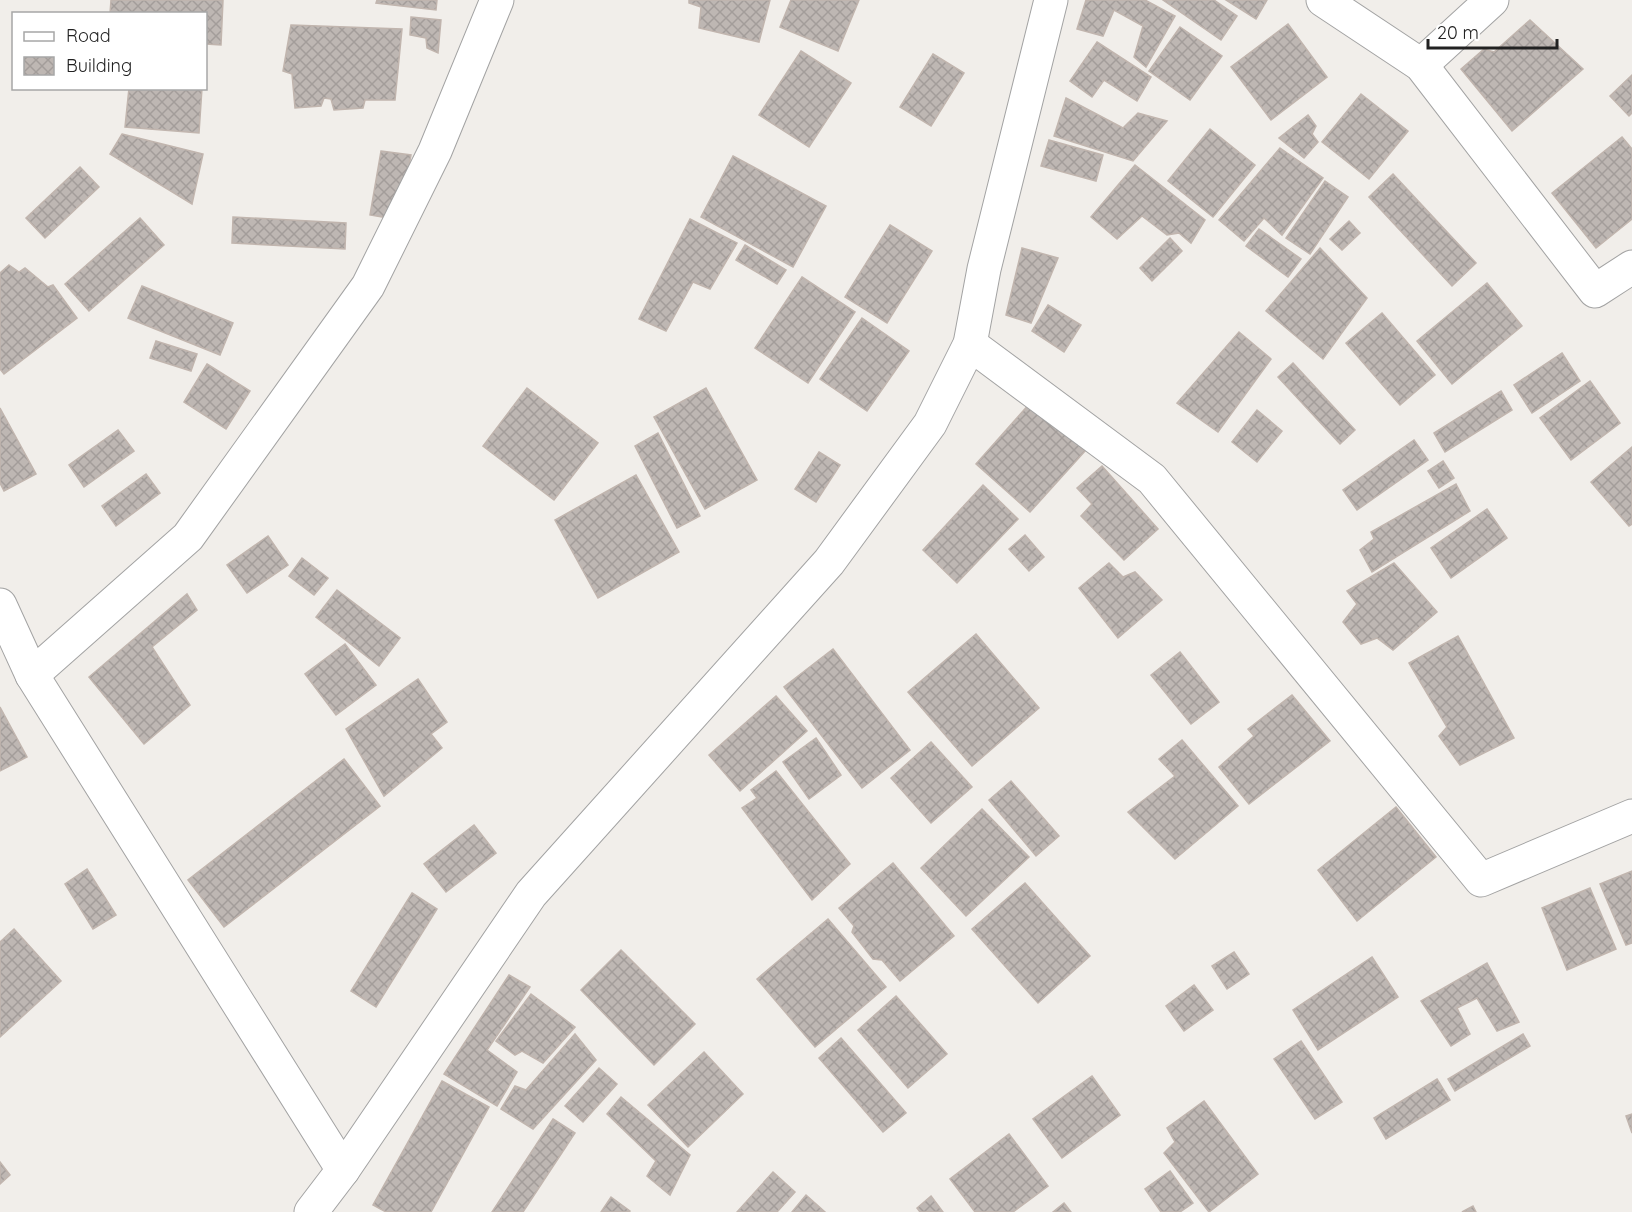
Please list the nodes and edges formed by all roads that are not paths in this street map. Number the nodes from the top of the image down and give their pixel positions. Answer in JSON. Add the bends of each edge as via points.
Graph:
{"nodes":[{"id":1,"x":497,"y":0,"type":"edge"},
{"id":2,"x":1052,"y":0,"type":"edge"},
{"id":3,"x":1323,"y":0,"type":"edge"},
{"id":4,"x":1492,"y":0,"type":"edge"},
{"id":5,"x":1421,"y":65,"type":"junction"},
{"id":6,"x":1632,"y":267,"type":"edge"},
{"id":7,"x":970,"y":344,"type":"junction"},
{"id":8,"x":0,"y":605,"type":"edge"},
{"id":9,"x":32,"y":675,"type":"junction"},
{"id":10,"x":1632,"y":816,"type":"edge"},
{"id":11,"x":343,"y":1170,"type":"junction"},
{"id":12,"x":311,"y":1212,"type":"edge"}],
"edges":[{"from":1,"to":9,"type":"street","via":[[435,151],[368,286],[188,537]]},
{"from":2,"to":7,"type":"street","via":[[984,269]]},
{"from":3,"to":5,"type":"street"},
{"from":4,"to":5,"type":"street"},
{"from":5,"to":6,"type":"street","via":[[1595,291]]},
{"from":7,"to":10,"type":"street","via":[[1152,479],[1481,880]]},
{"from":7,"to":11,"type":"street","via":[[930,424],[829,562],[531,894]]},
{"from":8,"to":9,"type":"street"},
{"from":9,"to":11,"type":"street"},
{"from":11,"to":12,"type":"street"}]}
